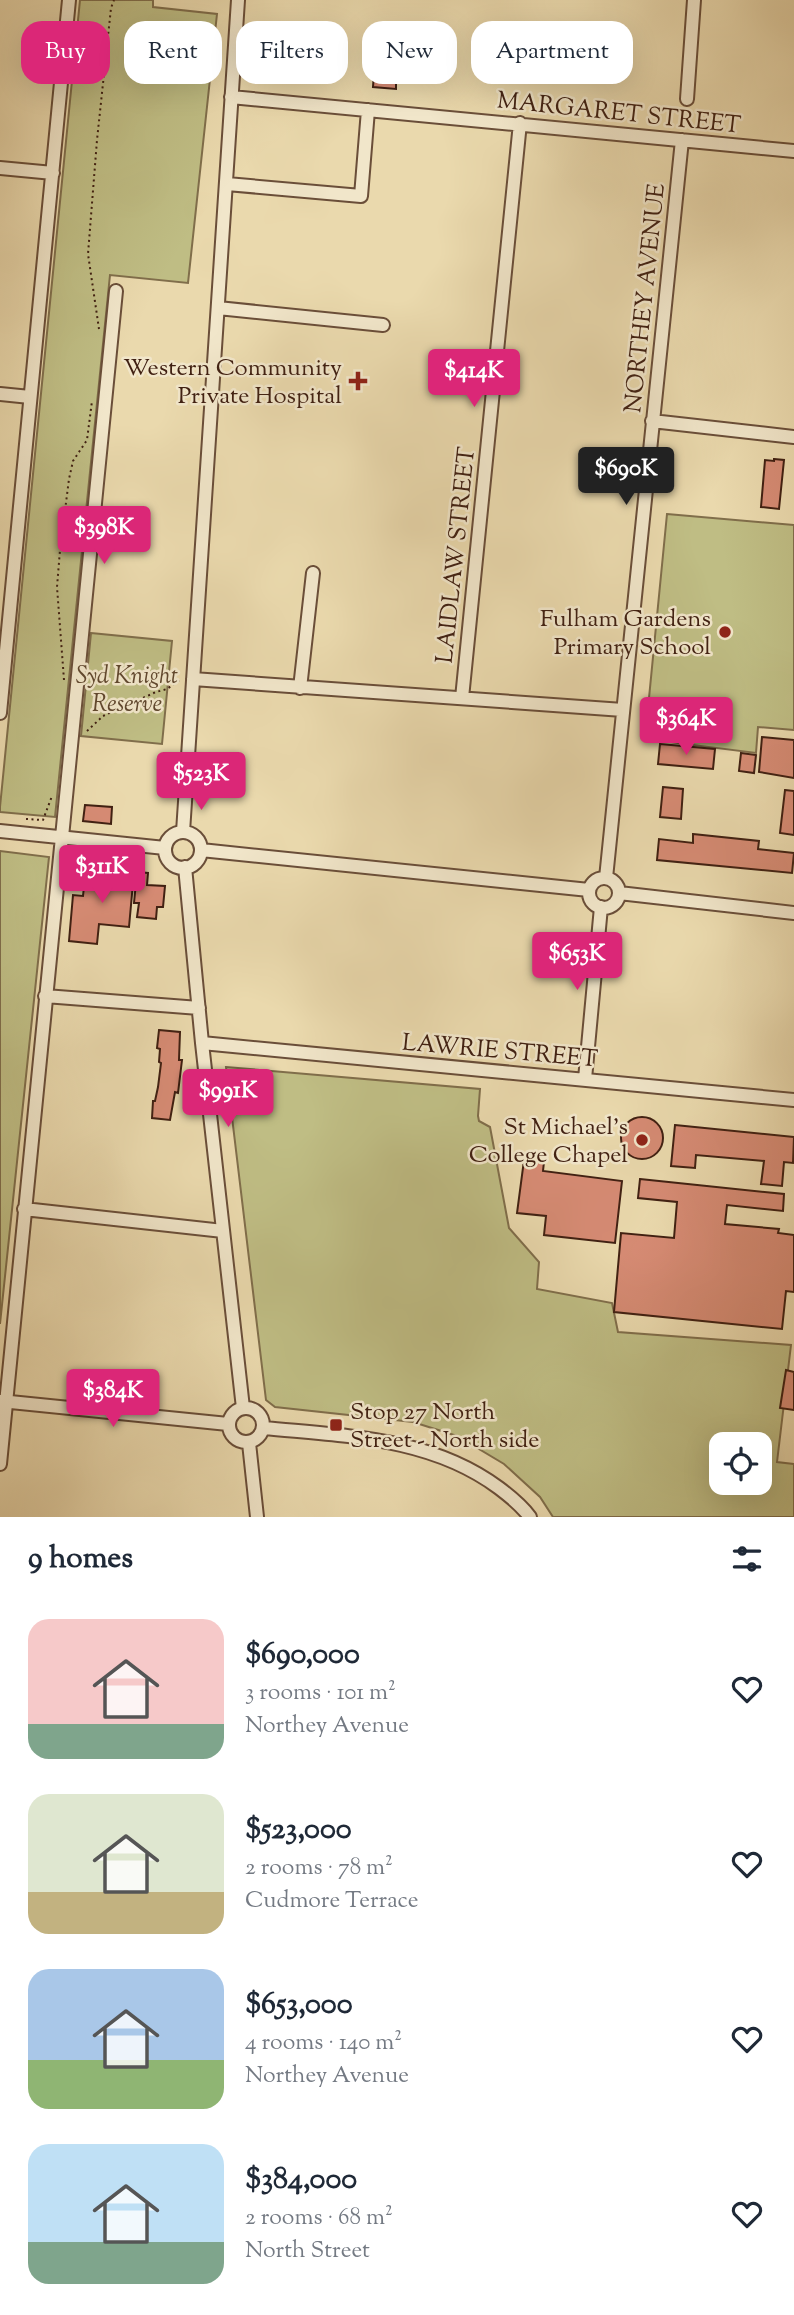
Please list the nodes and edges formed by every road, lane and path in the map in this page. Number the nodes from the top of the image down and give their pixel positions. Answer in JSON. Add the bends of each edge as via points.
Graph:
{"nodes":[{"id":1,"x":69,"y":0,"type":"edge"},
{"id":2,"x":114,"y":0,"type":"edge"},
{"id":3,"x":238,"y":0,"type":"edge"},
{"id":4,"x":694,"y":0,"type":"edge"},
{"id":5,"x":231,"y":97,"type":"junction"},
{"id":6,"x":687,"y":99,"type":"dead end"},
{"id":7,"x":368,"y":110,"type":"junction"},
{"id":8,"x":520,"y":123,"type":"junction"},
{"id":9,"x":682,"y":140,"type":"junction"},
{"id":10,"x":794,"y":151,"type":"edge"},
{"id":11,"x":0,"y":168,"type":"edge"},
{"id":12,"x":53,"y":173,"type":"junction"},
{"id":13,"x":227,"y":184,"type":"junction"},
{"id":14,"x":116,"y":291,"type":"dead end"},
{"id":15,"x":218,"y":308,"type":"junction"},
{"id":16,"x":383,"y":325,"type":"dead end"},
{"id":17,"x":99,"y":328,"type":"dead end"},
{"id":18,"x":93,"y":390,"type":"dead end"},
{"id":19,"x":0,"y":394,"type":"edge"},
{"id":20,"x":30,"y":397,"type":"junction"},
{"id":21,"x":652,"y":421,"type":"junction"},
{"id":22,"x":794,"y":437,"type":"edge"},
{"id":23,"x":313,"y":573,"type":"dead end"},
{"id":24,"x":5,"y":607,"type":"edge"},
{"id":25,"x":193,"y":679,"type":"junction"},
{"id":26,"x":65,"y":687,"type":"dead end"},
{"id":27,"x":300,"y":688,"type":"junction"},
{"id":28,"x":462,"y":698,"type":"junction"},
{"id":29,"x":623,"y":710,"type":"junction"},
{"id":30,"x":0,"y":713,"type":"edge"},
{"id":31,"x":70,"y":734,"type":"junction"},
{"id":32,"x":52,"y":796,"type":"dead end"},
{"id":33,"x":26,"y":822,"type":"dead end"},
{"id":34,"x":0,"y":831,"type":"edge"},
{"id":35,"x":183,"y":832,"type":"junction"},
{"id":36,"x":61,"y":837,"type":"junction"},
{"id":37,"x":165,"y":848,"type":"junction"},
{"id":38,"x":201,"y":850,"type":"junction"},
{"id":39,"x":185,"y":867,"type":"junction"},
{"id":40,"x":606,"y":878,"type":"junction"},
{"id":41,"x":589,"y":890,"type":"junction"},
{"id":42,"x":619,"y":893,"type":"junction"},
{"id":43,"x":601,"y":907,"type":"junction"},
{"id":44,"x":794,"y":913,"type":"edge"},
{"id":45,"x":45,"y":996,"type":"junction"},
{"id":46,"x":199,"y":1008,"type":"junction"},
{"id":47,"x":201,"y":1043,"type":"junction"},
{"id":48,"x":585,"y":1079,"type":"junction"},
{"id":49,"x":794,"y":1100,"type":"edge"},
{"id":50,"x":24,"y":1209,"type":"junction"},
{"id":51,"x":223,"y":1231,"type":"junction"},
{"id":52,"x":3,"y":1401,"type":"edge"},
{"id":53,"x":243,"y":1408,"type":"junction"},
{"id":54,"x":228,"y":1424,"type":"junction"},
{"id":55,"x":264,"y":1428,"type":"junction"},
{"id":56,"x":249,"y":1443,"type":"junction"},
{"id":57,"x":0,"y":1464,"type":"edge"},
{"id":58,"x":257,"y":1517,"type":"edge"},
{"id":59,"x":530,"y":1517,"type":"edge"}],
"edges":[{"from":1,"to":12,"type":"street"},
{"from":2,"to":17,"type":"path","via":[[88,254]]},
{"from":3,"to":5,"type":"street"},
{"from":4,"to":6,"type":"street"},
{"from":5,"to":7,"type":"street","name":"MARGARET STREET"},
{"from":5,"to":13,"type":"street"},
{"from":7,"to":8,"type":"street","name":"MARGARET STREET"},
{"from":7,"to":13,"type":"street","via":[[361,196]]},
{"from":8,"to":9,"type":"street","name":"MARGARET STREET"},
{"from":8,"to":28,"type":"street","name":"LAIDLAW STREET"},
{"from":9,"to":10,"type":"street","name":"MARGARET STREET"},
{"from":9,"to":21,"type":"street","name":"NORTHEY AVENUE"},
{"from":11,"to":12,"type":"street"},
{"from":12,"to":20,"type":"street"},
{"from":13,"to":15,"type":"street"},
{"from":14,"to":31,"type":"street"},
{"from":15,"to":16,"type":"street"},
{"from":15,"to":25,"type":"street"},
{"from":18,"to":26,"type":"path","via":[[87,440],[69,479],[60,550],[57,587]]},
{"from":19,"to":20,"type":"street"},
{"from":20,"to":24,"type":"street"},
{"from":21,"to":22,"type":"street"},
{"from":21,"to":29,"type":"street","name":"NORTHEY AVENUE"},
{"from":23,"to":27,"type":"street"},
{"from":24,"to":30,"type":"street"},
{"from":25,"to":27,"type":"street"},
{"from":25,"to":31,"type":"path","via":[[179,678],[167,689],[103,716],[81,736]]},
{"from":25,"to":35,"type":"street"},
{"from":27,"to":28,"type":"street"},
{"from":28,"to":29,"type":"street"},
{"from":29,"to":40,"type":"street","name":"NORTHEY AVENUE"},
{"from":31,"to":36,"type":"street"},
{"from":32,"to":33,"type":"path","via":[[43,820],[26,818]]},
{"from":34,"to":36,"type":"street"},
{"from":35,"to":37,"type":"street","via":[[173,835]]},
{"from":35,"to":38,"type":"street","via":[[194,836]]},
{"from":36,"to":37,"type":"street"},
{"from":36,"to":45,"type":"street"},
{"from":37,"to":39,"type":"street","via":[[174,865]]},
{"from":38,"to":39,"type":"street","via":[[197,861]]},
{"from":38,"to":41,"type":"street"},
{"from":39,"to":46,"type":"street"},
{"from":40,"to":41,"type":"street","via":[[596,880]]},
{"from":40,"to":42,"type":"street","via":[[617,885]]},
{"from":41,"to":43,"type":"street"},
{"from":42,"to":43,"type":"street","via":[[610,906]]},
{"from":42,"to":44,"type":"street"},
{"from":43,"to":48,"type":"street"},
{"from":45,"to":46,"type":"street"},
{"from":45,"to":50,"type":"street"},
{"from":46,"to":47,"type":"street"},
{"from":47,"to":48,"type":"street","name":"LAWRIE STREET"},
{"from":47,"to":51,"type":"street"},
{"from":48,"to":49,"type":"street","name":"LAWRIE STREET"},
{"from":50,"to":51,"type":"street"},
{"from":50,"to":52,"type":"street"},
{"from":51,"to":53,"type":"street"},
{"from":52,"to":54,"type":"street"},
{"from":52,"to":57,"type":"street"},
{"from":53,"to":54,"type":"street","via":[[234,1412]]},
{"from":53,"to":55,"type":"street","via":[[258,1413]]},
{"from":54,"to":56,"type":"street","via":[[234,1438]]},
{"from":55,"to":56,"type":"street"},
{"from":55,"to":59,"type":"street","via":[[405,1444],[440,1455],[487,1479],[522,1505]]},
{"from":56,"to":58,"type":"street"}]}
